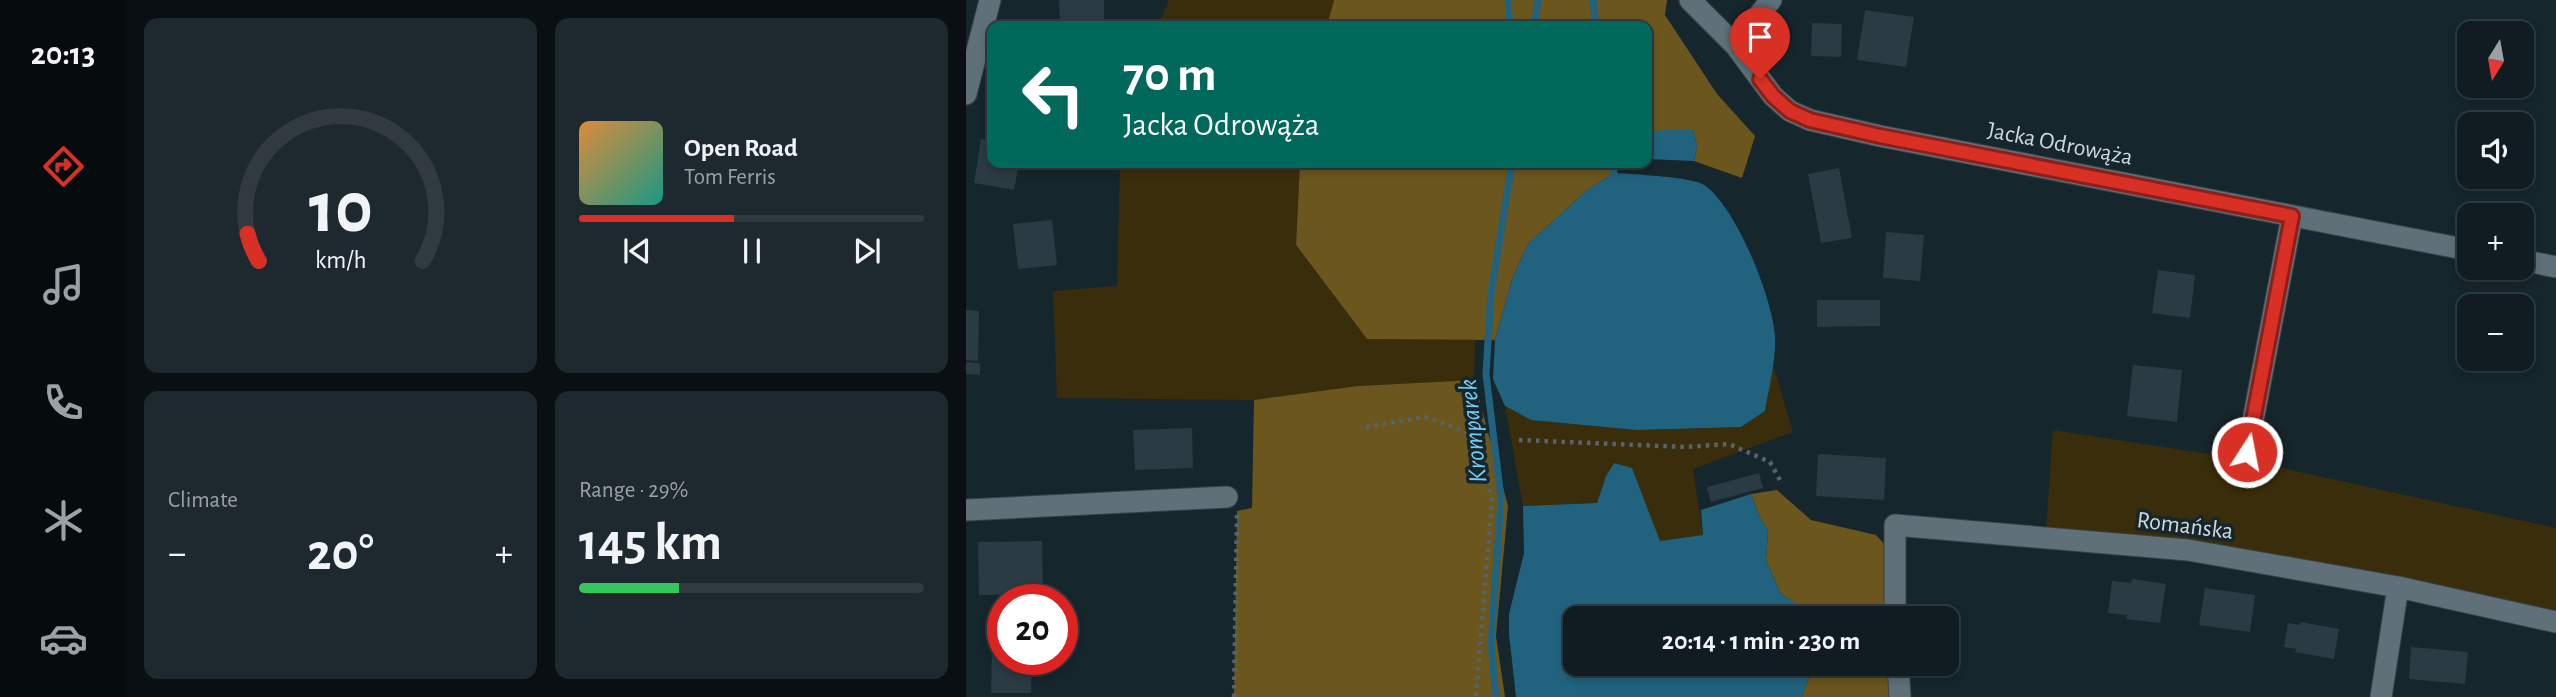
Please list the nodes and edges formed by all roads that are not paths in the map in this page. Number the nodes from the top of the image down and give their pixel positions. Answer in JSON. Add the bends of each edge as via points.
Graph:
{"nodes":[{"id":1,"x":990,"y":0,"type":"edge"},
{"id":2,"x":1690,"y":0,"type":"edge"},
{"id":3,"x":1772,"y":0,"type":"edge"},
{"id":4,"x":1735,"y":45,"type":"junction"},
{"id":5,"x":966,"y":94,"type":"edge"},
{"id":6,"x":2292,"y":216,"type":"junction"},
{"id":7,"x":2457,"y":248,"type":"edge"},
{"id":8,"x":2534,"y":262,"type":"edge"},
{"id":9,"x":2556,"y":267,"type":"edge"},
{"id":10,"x":2247,"y":452,"type":"dead end"},
{"id":11,"x":1227,"y":497,"type":"road end"},
{"id":12,"x":966,"y":510,"type":"edge"},
{"id":13,"x":2398,"y":587,"type":"junction"},
{"id":14,"x":1895,"y":606,"type":"edge"},
{"id":15,"x":2556,"y":622,"type":"edge"},
{"id":16,"x":1899,"y":676,"type":"edge"},
{"id":17,"x":1900,"y":697,"type":"edge"},
{"id":18,"x":2381,"y":697,"type":"edge"}],
"edges":[{"from":1,"to":5,"type":"street"},
{"from":2,"to":4,"type":"street","name":"Jacka Odrowąża"},
{"from":3,"to":4,"type":"street"},
{"from":4,"to":6,"type":"street","name":"Jacka Odrowąża","via":[[1773,96],[1810,120]]},
{"from":6,"to":7,"type":"street","name":"Jacka Odrowąża"},
{"from":6,"to":10,"type":"street"},
{"from":8,"to":9,"type":"street"},
{"from":11,"to":12,"type":"street"},
{"from":13,"to":14,"type":"street","name":"Romańska","via":[[2188,550],[1895,525]]},
{"from":13,"to":15,"type":"street","name":"Romańska"},
{"from":13,"to":18,"type":"street"},
{"from":16,"to":17,"type":"street"}]}
